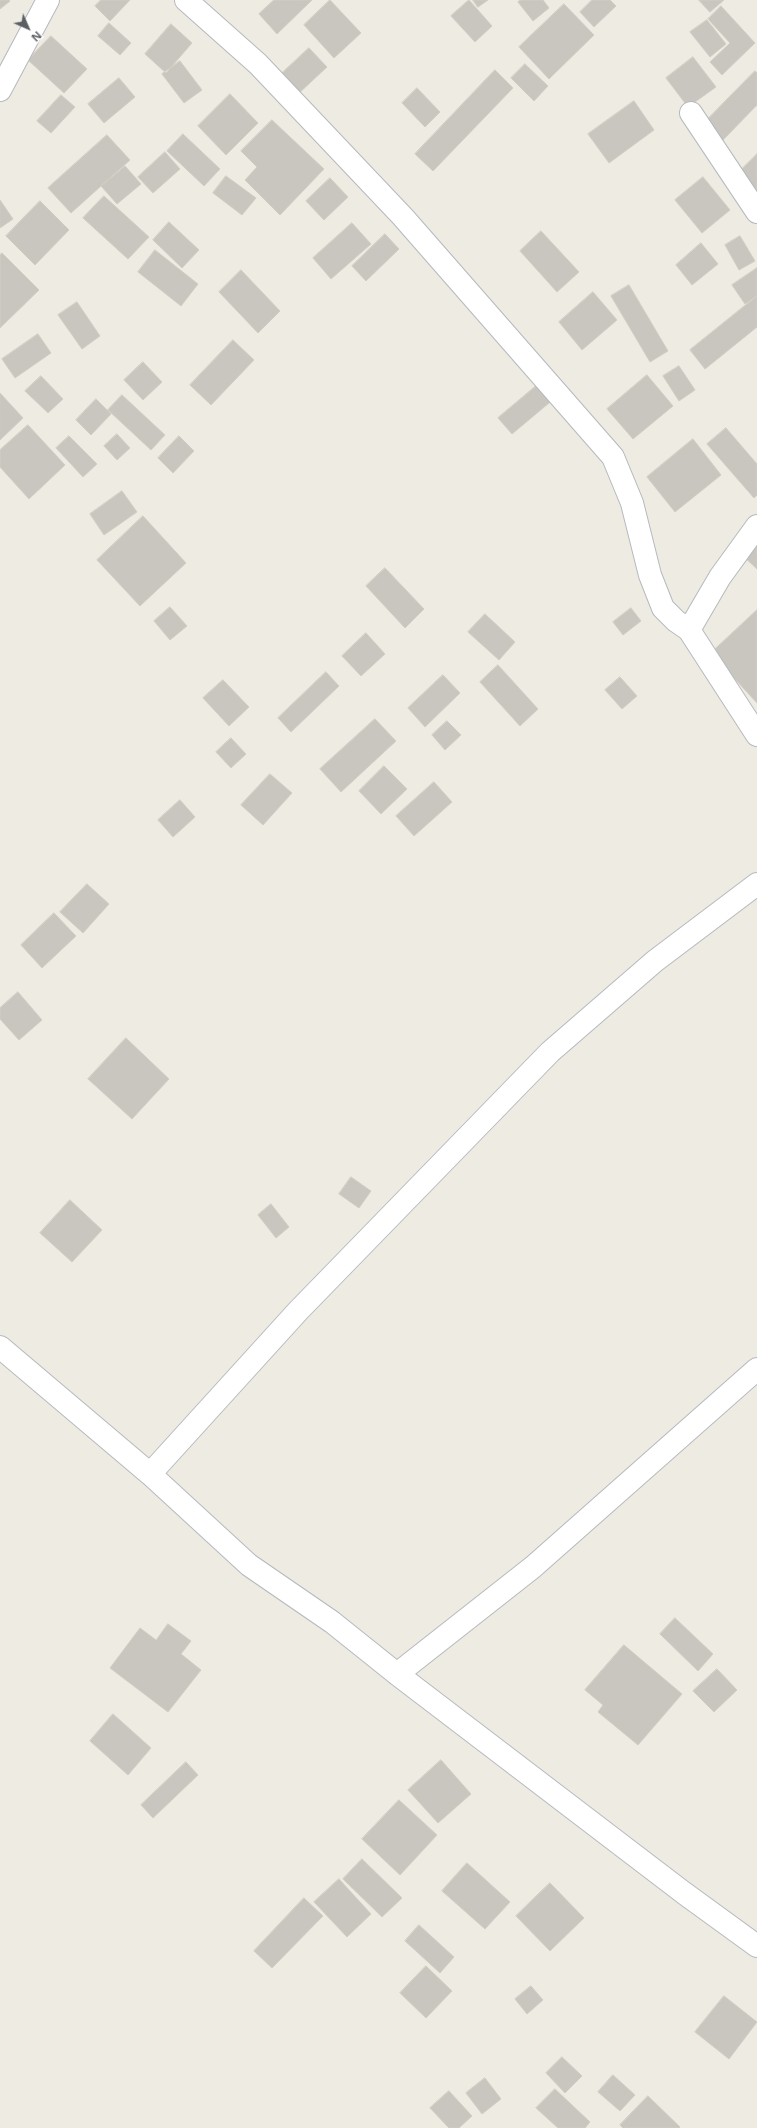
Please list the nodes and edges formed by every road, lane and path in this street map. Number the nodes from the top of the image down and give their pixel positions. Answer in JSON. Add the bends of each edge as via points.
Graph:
{"nodes":[{"id":1,"x":48,"y":0,"type":"edge"},
{"id":2,"x":186,"y":0,"type":"edge"},
{"id":3,"x":0,"y":90,"type":"edge"},
{"id":4,"x":691,"y":113,"type":"dead end"},
{"id":5,"x":757,"y":212,"type":"edge"},
{"id":6,"x":757,"y":526,"type":"edge"},
{"id":7,"x":689,"y":630,"type":"junction"},
{"id":8,"x":757,"y":735,"type":"edge"},
{"id":9,"x":757,"y":884,"type":"edge"},
{"id":10,"x":0,"y":1347,"type":"edge"},
{"id":11,"x":757,"y":1369,"type":"edge"},
{"id":12,"x":150,"y":1474,"type":"junction"},
{"id":13,"x":397,"y":1674,"type":"junction"},
{"id":14,"x":757,"y":1946,"type":"edge"}],
"edges":[{"from":1,"to":3,"type":"street"},
{"from":2,"to":7,"type":"street","via":[[258,64],[397,212],[613,457],[632,503],[650,575],[663,608],[676,622]]},
{"from":4,"to":5,"type":"street"},
{"from":6,"to":7,"type":"street","via":[[720,577]]},
{"from":7,"to":8,"type":"street"},
{"from":9,"to":12,"type":"street","via":[[655,960],[550,1052],[298,1311]]},
{"from":10,"to":12,"type":"street"},
{"from":11,"to":13,"type":"street","via":[[533,1567]]},
{"from":12,"to":13,"type":"street","via":[[250,1566],[332,1622]]},
{"from":13,"to":14,"type":"street"}]}
